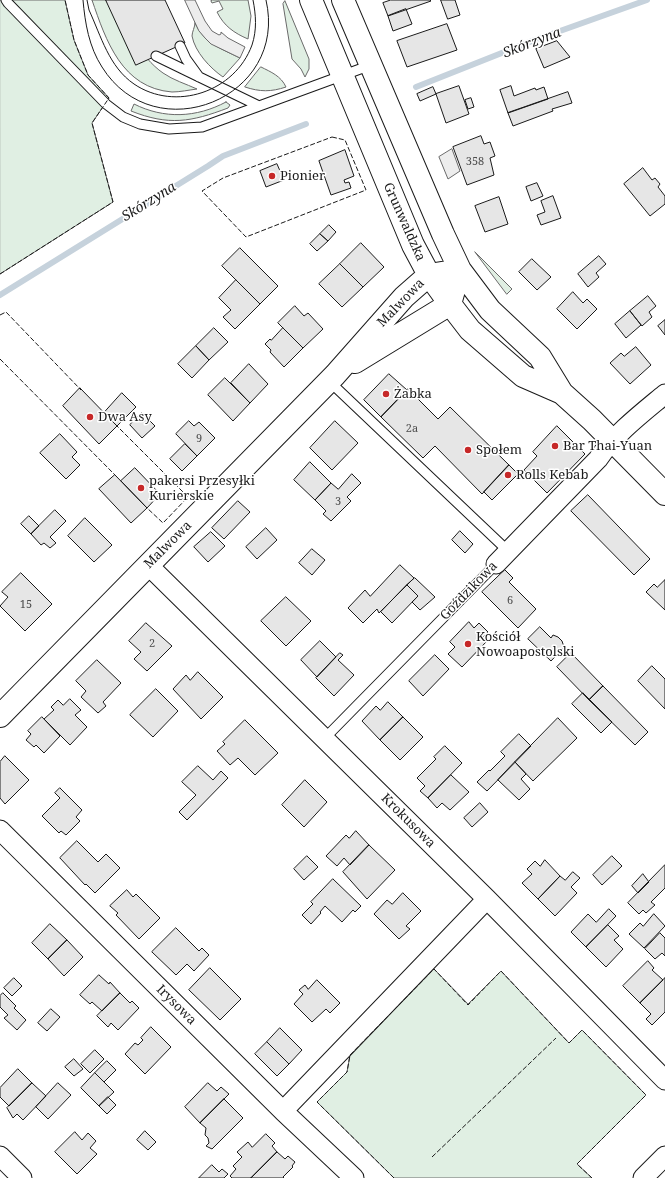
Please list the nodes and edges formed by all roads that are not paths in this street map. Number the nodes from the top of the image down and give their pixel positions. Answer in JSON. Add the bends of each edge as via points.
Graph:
{"nodes":[{"id":1,"x":6,"y":0,"type":"edge"},
{"id":2,"x":311,"y":0,"type":"edge"},
{"id":3,"x":344,"y":0,"type":"edge"},
{"id":4,"x":180,"y":46,"type":"dead end"},
{"id":5,"x":156,"y":56,"type":"dead end"},
{"id":6,"x":371,"y":65,"type":"junction"},
{"id":7,"x":342,"y":76,"type":"junction"},
{"id":8,"x":200,"y":78,"type":"junction"},
{"id":9,"x":259,"y":106,"type":"junction"},
{"id":10,"x":460,"y":270,"type":"junction"},
{"id":11,"x":429,"y":275,"type":"junction"},
{"id":12,"x":450,"y":304,"type":"junction"},
{"id":13,"x":332,"y":378,"type":"junction"},
{"id":14,"x":562,"y":393,"type":"junction"},
{"id":15,"x":665,"y":394,"type":"edge"},
{"id":16,"x":612,"y":440,"type":"junction"},
{"id":17,"x":665,"y":494,"type":"edge"},
{"id":18,"x":502,"y":557,"type":"junction"},
{"id":19,"x":148,"y":565,"type":"junction"},
{"id":20,"x":0,"y":716,"type":"edge"},
{"id":21,"x":324,"y":739,"type":"junction"},
{"id":22,"x":0,"y":830,"type":"edge"},
{"id":23,"x":487,"y":899,"type":"junction"},
{"id":24,"x":665,"y":1080,"type":"edge"},
{"id":25,"x":283,"y":1111,"type":"junction"},
{"id":26,"x":0,"y":1156,"type":"edge"},
{"id":27,"x":665,"y":1156,"type":"edge"},
{"id":28,"x":22,"y":1178,"type":"edge"},
{"id":29,"x":354,"y":1178,"type":"edge"},
{"id":30,"x":643,"y":1178,"type":"edge"}],
"edges":[{"from":1,"to":9,"type":"lane","via":[[96,96],[124,117],[140,124],[169,129],[202,127]]},
{"from":2,"to":7,"type":"street","name":"Grunwaldzka"},
{"from":3,"to":6,"type":"street","name":"Grunwaldzka"},
{"from":4,"to":8,"type":"lane"},
{"from":5,"to":8,"type":"lane"},
{"from":6,"to":7,"type":"lane"},
{"from":6,"to":10,"type":"street","name":"Grunwaldzka"},
{"from":7,"to":9,"type":"lane"},
{"from":7,"to":11,"type":"street","name":"Grunwaldzka","via":[[412,245]]},
{"from":8,"to":9,"type":"lane"},
{"from":10,"to":11,"type":"street","name":"Malwowa"},
{"from":10,"to":12,"type":"street"},
{"from":10,"to":14,"type":"street","name":"Grunwaldzka","via":[[490,310],[540,357]]},
{"from":11,"to":12,"type":"street","name":"Grunwaldzka"},
{"from":11,"to":13,"type":"street","name":"Malwowa","via":[[404,297]]},
{"from":12,"to":13,"type":"street","name":"Malwowa"},
{"from":12,"to":14,"type":"street","name":"Grunwaldzka","via":[[470,330],[523,376]]},
{"from":13,"to":18,"type":"lane"},
{"from":13,"to":19,"type":"street","name":"Malwowa"},
{"from":14,"to":16,"type":"street","name":"Grunwaldzka"},
{"from":15,"to":16,"type":"street","name":"Goździkowa"},
{"from":16,"to":17,"type":"street","name":"Grunwaldzka"},
{"from":16,"to":18,"type":"street","name":"Goździkowa"},
{"from":18,"to":21,"type":"lane","name":"Goździkowa"},
{"from":19,"to":20,"type":"street","name":"Malwowa"},
{"from":19,"to":21,"type":"street","name":"Krokusowa"},
{"from":21,"to":23,"type":"street","name":"Krokusowa"},
{"from":22,"to":25,"type":"street","name":"Irysowa"},
{"from":23,"to":24,"type":"street","name":"Krokusowa"},
{"from":23,"to":25,"type":"street"},
{"from":25,"to":29,"type":"street","name":"Irysowa"},
{"from":26,"to":28,"type":"street"},
{"from":27,"to":30,"type":"street"}]}
